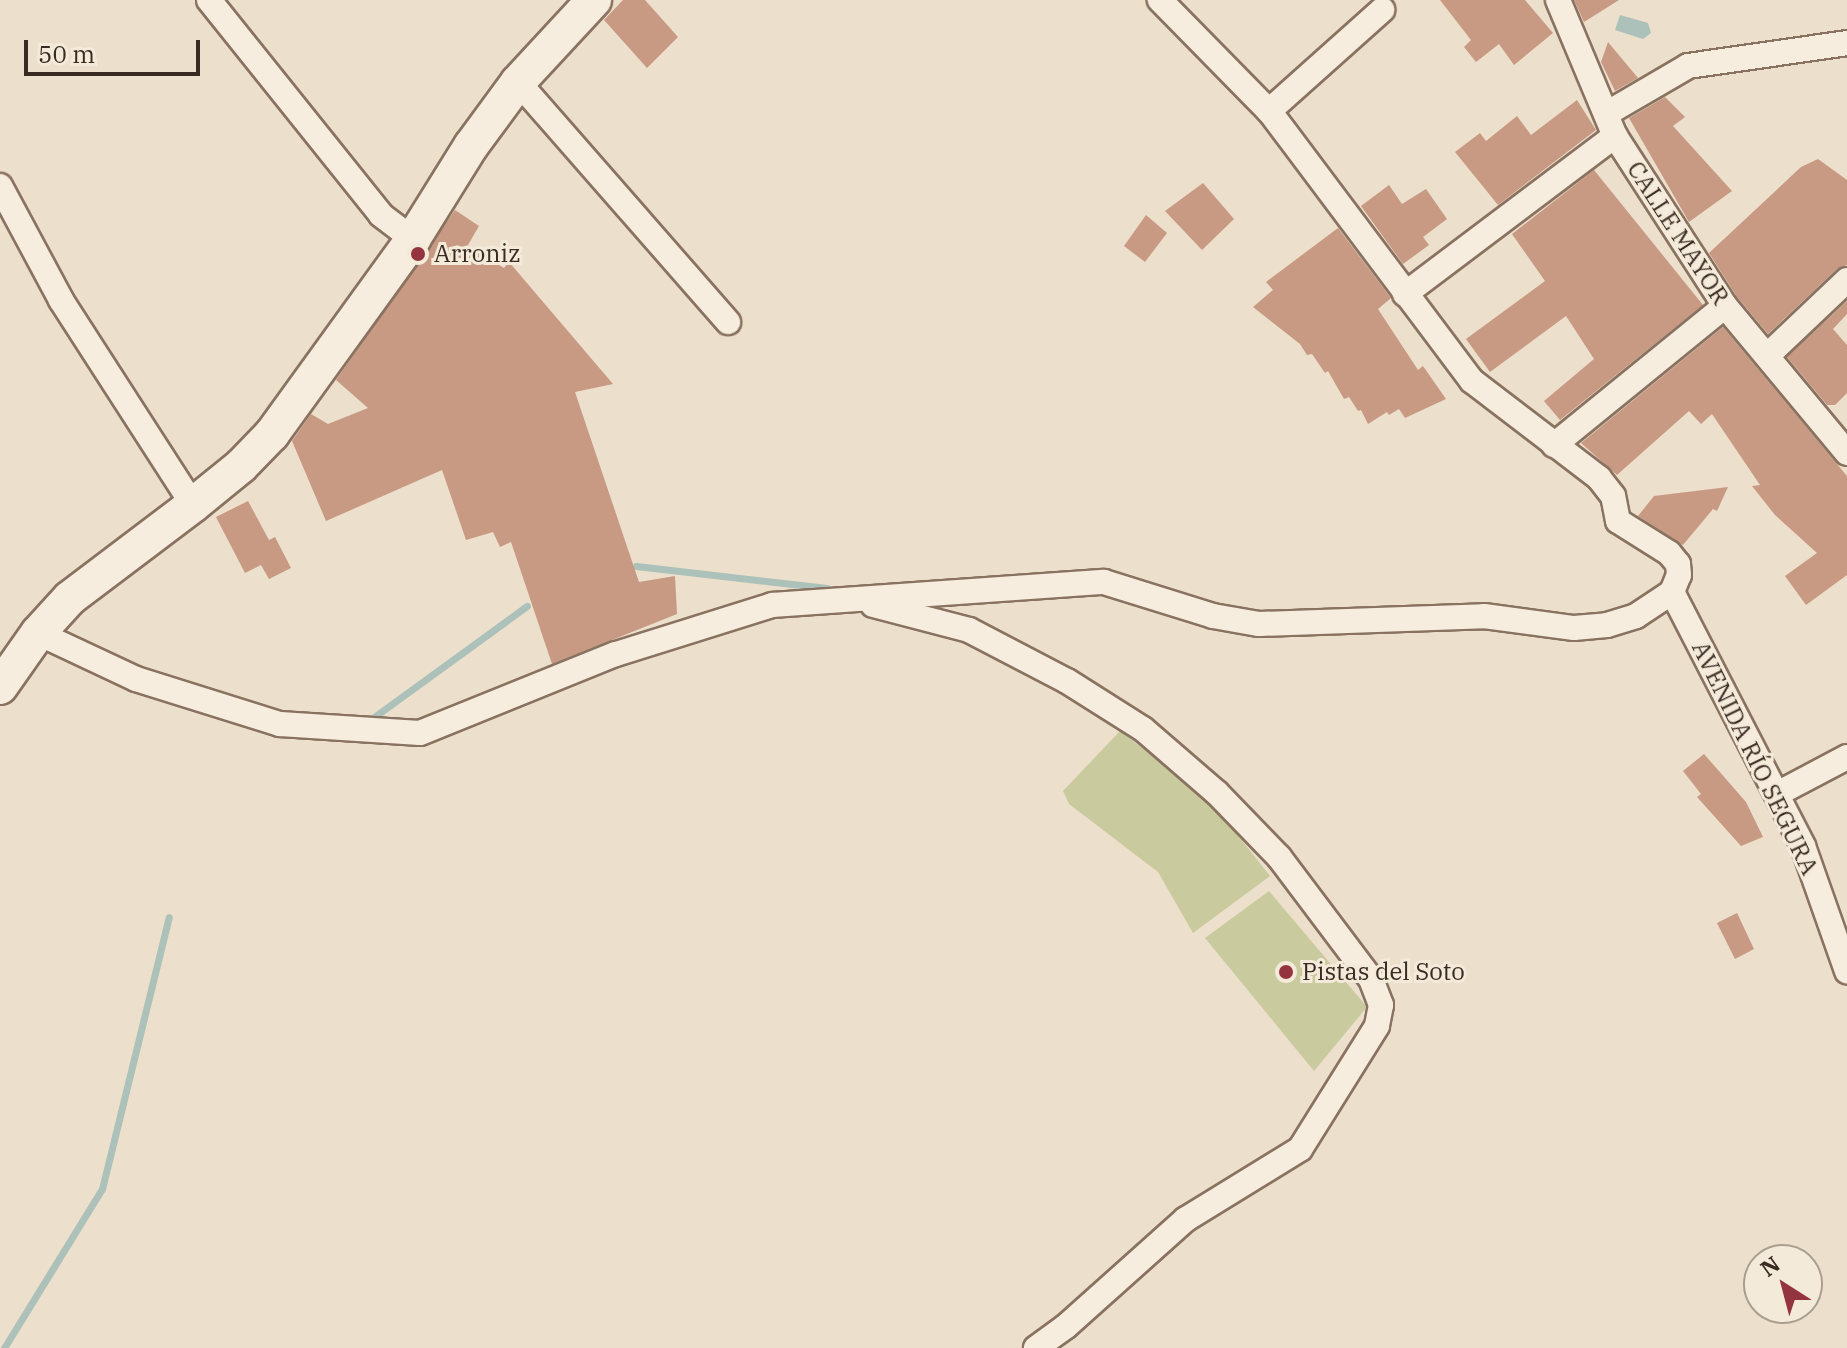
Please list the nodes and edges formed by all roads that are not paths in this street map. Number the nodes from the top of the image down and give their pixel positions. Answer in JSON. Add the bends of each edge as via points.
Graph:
{"nodes":[{"id":1,"x":209,"y":0,"type":"edge"},
{"id":2,"x":594,"y":0,"type":"edge"},
{"id":3,"x":1160,"y":0,"type":"edge"},
{"id":4,"x":1558,"y":0,"type":"edge"},
{"id":5,"x":1382,"y":10,"type":"dead end"},
{"id":6,"x":1847,"y":43,"type":"edge"},
{"id":7,"x":518,"y":82,"type":"junction"},
{"id":8,"x":1269,"y":111,"type":"junction"},
{"id":9,"x":1610,"y":125,"type":"junction"},
{"id":10,"x":0,"y":186,"type":"edge"},
{"id":11,"x":413,"y":239,"type":"junction"},
{"id":12,"x":1847,"y":280,"type":"edge"},
{"id":13,"x":1405,"y":294,"type":"junction"},
{"id":14,"x":1725,"y":306,"type":"junction"},
{"id":15,"x":728,"y":322,"type":"dead end"},
{"id":16,"x":1768,"y":355,"type":"junction"},
{"id":17,"x":1844,"y":442,"type":"edge"},
{"id":18,"x":1554,"y":445,"type":"junction"},
{"id":19,"x":193,"y":505,"type":"junction"},
{"id":20,"x":1672,"y":592,"type":"junction"},
{"id":21,"x":851,"y":599,"type":"junction"},
{"id":22,"x":38,"y":633,"type":"junction"},
{"id":23,"x":0,"y":687,"type":"edge"},
{"id":24,"x":1847,"y":757,"type":"edge"},
{"id":25,"x":1777,"y":794,"type":"junction"},
{"id":26,"x":1847,"y":971,"type":"edge"},
{"id":27,"x":1036,"y":1348,"type":"edge"}],
"edges":[{"from":1,"to":11,"type":"street","via":[[381,215]]},
{"from":2,"to":7,"type":"main road"},
{"from":3,"to":8,"type":"street"},
{"from":4,"to":9,"type":"street","name":"CALLE MAYOR"},
{"from":5,"to":8,"type":"street"},
{"from":6,"to":9,"type":"street","via":[[1688,66]]},
{"from":7,"to":11,"type":"main road"},
{"from":7,"to":15,"type":"street"},
{"from":8,"to":13,"type":"street"},
{"from":9,"to":13,"type":"street"},
{"from":9,"to":14,"type":"street","name":"CALLE MAYOR"},
{"from":10,"to":19,"type":"street","via":[[61,300]]},
{"from":11,"to":19,"type":"main road","via":[[272,434]]},
{"from":12,"to":16,"type":"street"},
{"from":13,"to":18,"type":"street","via":[[1472,381]]},
{"from":14,"to":16,"type":"street","name":"CALLE MAYOR"},
{"from":14,"to":18,"type":"street"},
{"from":16,"to":17,"type":"street","name":"CALLE MAYOR"},
{"from":18,"to":20,"type":"street","via":[[1608,486],[1618,521],[1678,564]]},
{"from":19,"to":22,"type":"main road","via":[[87,584]]},
{"from":20,"to":21,"type":"street","via":[[1636,616],[1574,628],[1484,616],[1259,624],[1213,616],[1104,582]]},
{"from":20,"to":25,"type":"street","name":"AVENIDA RÍO SEGURA"},
{"from":21,"to":22,"type":"street","via":[[772,605],[616,654],[420,733],[280,724],[136,679]]},
{"from":21,"to":27,"type":"street","via":[[969,630],[1067,681],[1143,729],[1217,793],[1279,857],[1371,979],[1381,1005],[1377,1026],[1300,1149],[1186,1219]]},
{"from":22,"to":23,"type":"main road"},
{"from":24,"to":25,"type":"street"},
{"from":25,"to":26,"type":"street","name":"AVENIDA RÍO SEGURA","via":[[1803,846]]}]}
